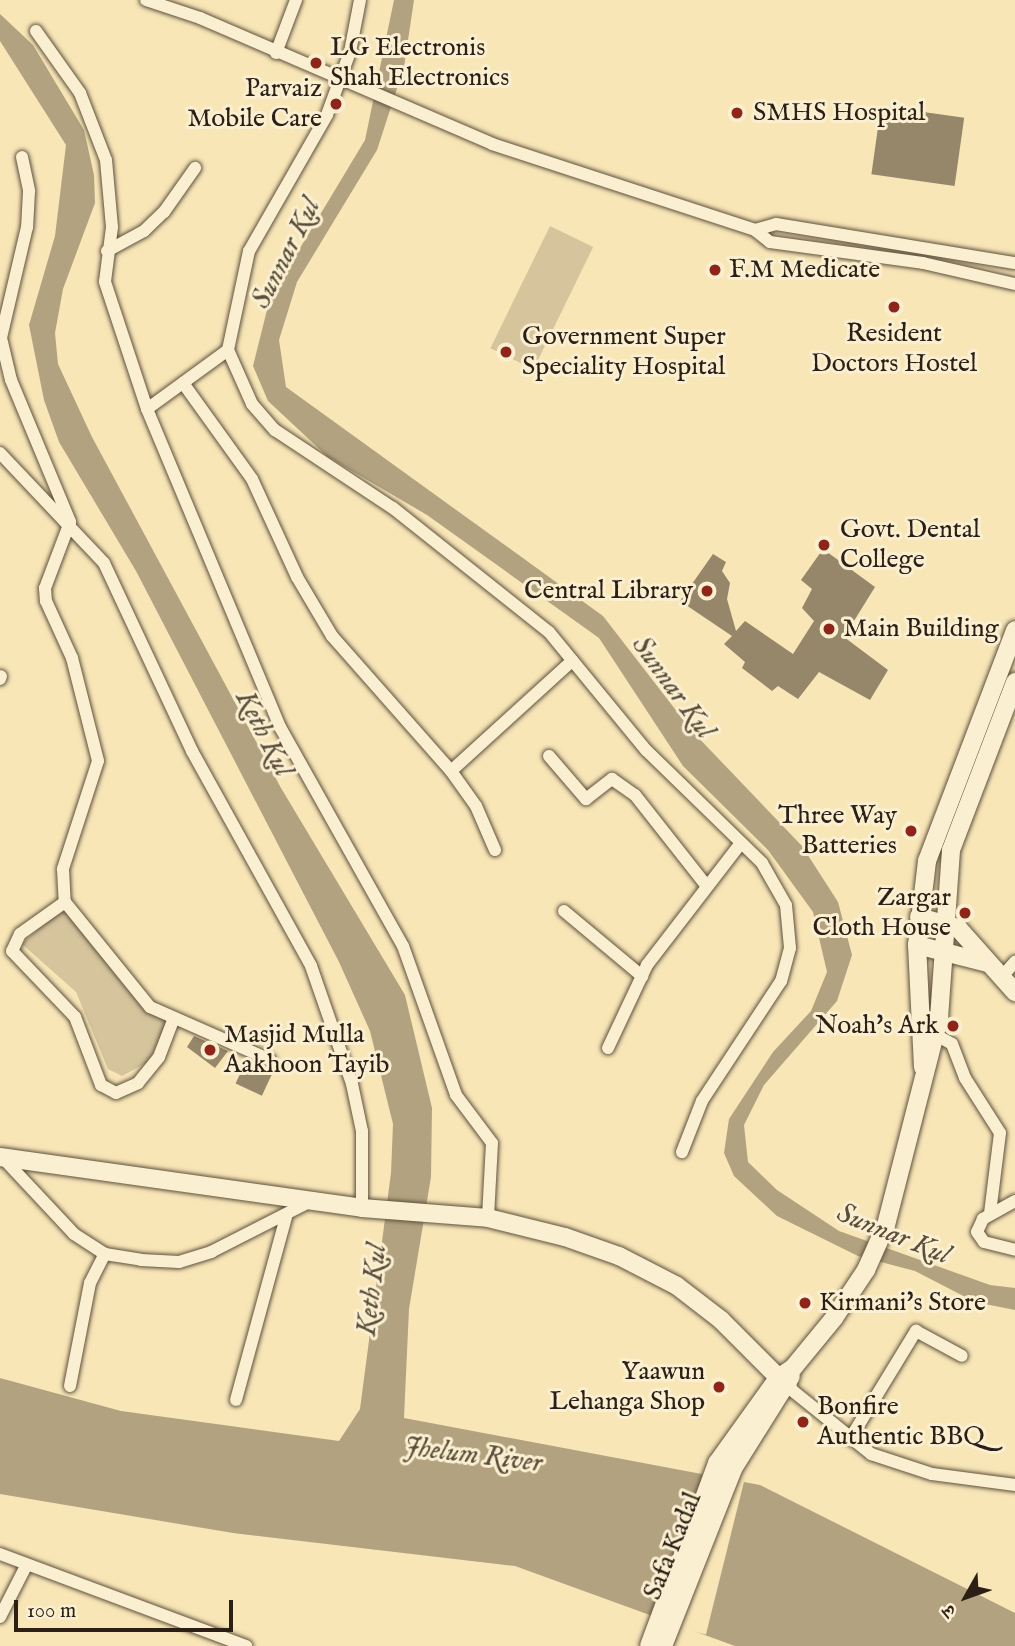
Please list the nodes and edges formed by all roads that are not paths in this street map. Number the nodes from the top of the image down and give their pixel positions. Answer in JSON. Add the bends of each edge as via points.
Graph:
{"nodes":[{"id":1,"x":146,"y":0,"type":"edge"},
{"id":2,"x":296,"y":0,"type":"edge"},
{"id":3,"x":360,"y":0,"type":"edge"},
{"id":4,"x":36,"y":31,"type":"dead end"},
{"id":5,"x":276,"y":53,"type":"junction"},
{"id":6,"x":341,"y":80,"type":"junction"},
{"id":7,"x":22,"y":157,"type":"dead end"},
{"id":8,"x":195,"y":168,"type":"dead end"},
{"id":9,"x":755,"y":230,"type":"junction"},
{"id":10,"x":107,"y":251,"type":"junction"},
{"id":11,"x":1015,"y":263,"type":"edge"},
{"id":12,"x":1015,"y":284,"type":"edge"},
{"id":13,"x":3,"y":302,"type":"edge"},
{"id":14,"x":228,"y":350,"type":"junction"},
{"id":15,"x":183,"y":383,"type":"junction"},
{"id":16,"x":146,"y":409,"type":"junction"},
{"id":17,"x":0,"y":453,"type":"edge"},
{"id":18,"x":70,"y":522,"type":"junction"},
{"id":19,"x":1015,"y":630,"type":"edge"},
{"id":20,"x":572,"y":661,"type":"junction"},
{"id":21,"x":1015,"y":682,"type":"edge"},
{"id":22,"x":549,"y":756,"type":"dead end"},
{"id":23,"x":451,"y":771,"type":"junction"},
{"id":24,"x":741,"y":843,"type":"junction"},
{"id":25,"x":495,"y":850,"type":"dead end"},
{"id":26,"x":705,"y":884,"type":"junction"},
{"id":27,"x":65,"y":902,"type":"junction"},
{"id":28,"x":564,"y":911,"type":"dead end"},
{"id":29,"x":919,"y":917,"type":"junction"},
{"id":30,"x":944,"y":920,"type":"junction"},
{"id":31,"x":916,"y":945,"type":"junction"},
{"id":32,"x":943,"y":951,"type":"junction"},
{"id":33,"x":1015,"y":962,"type":"edge"},
{"id":34,"x":986,"y":963,"type":"junction"},
{"id":35,"x":642,"y":976,"type":"junction"},
{"id":36,"x":1000,"y":979,"type":"junction"},
{"id":37,"x":1015,"y":992,"type":"edge"},
{"id":38,"x":173,"y":1020,"type":"junction"},
{"id":39,"x":936,"y":1035,"type":"junction"},
{"id":40,"x":608,"y":1048,"type":"dead end"},
{"id":41,"x":270,"y":1060,"type":"dead end"},
{"id":42,"x":923,"y":1067,"type":"junction"},
{"id":43,"x":682,"y":1152,"type":"dead end"},
{"id":44,"x":1,"y":1157,"type":"edge"},
{"id":45,"x":316,"y":1198,"type":"junction"},
{"id":46,"x":1015,"y":1201,"type":"edge"},
{"id":47,"x":369,"y":1209,"type":"junction"},
{"id":48,"x":990,"y":1213,"type":"junction"},
{"id":49,"x":286,"y":1217,"type":"junction"},
{"id":50,"x":488,"y":1218,"type":"junction"},
{"id":51,"x":1015,"y":1250,"type":"edge"},
{"id":52,"x":105,"y":1254,"type":"junction"},
{"id":53,"x":962,"y":1356,"type":"dead end"},
{"id":54,"x":783,"y":1382,"type":"junction"},
{"id":55,"x":70,"y":1386,"type":"dead end"},
{"id":56,"x":236,"y":1400,"type":"dead end"},
{"id":57,"x":849,"y":1439,"type":"junction"},
{"id":58,"x":726,"y":1465,"type":"junction"},
{"id":59,"x":1015,"y":1485,"type":"edge"},
{"id":60,"x":0,"y":1554,"type":"edge"},
{"id":61,"x":26,"y":1566,"type":"junction"},
{"id":62,"x":0,"y":1617,"type":"edge"},
{"id":63,"x":246,"y":1646,"type":"edge"},
{"id":64,"x":649,"y":1646,"type":"edge"},
{"id":65,"x":663,"y":1646,"type":"edge"}],
"edges":[{"from":1,"to":5,"type":"street"},
{"from":2,"to":5,"type":"street"},
{"from":3,"to":6,"type":"street"},
{"from":4,"to":10,"type":"street","via":[[62,64],[95,125],[110,195]]},
{"from":5,"to":6,"type":"street"},
{"from":6,"to":9,"type":"street","via":[[492,144]]},
{"from":6,"to":14,"type":"street","via":[[248,251]]},
{"from":7,"to":13,"type":"street","via":[[29,191],[27,227]]},
{"from":8,"to":10,"type":"street","via":[[144,231]]},
{"from":9,"to":11,"type":"street","via":[[776,224]]},
{"from":9,"to":12,"type":"street","via":[[775,244],[923,264]]},
{"from":10,"to":16,"type":"street","via":[[109,299]]},
{"from":13,"to":18,"type":"street","via":[[1,338],[11,380]]},
{"from":14,"to":15,"type":"street"},
{"from":14,"to":20,"type":"street","via":[[252,404],[275,430],[470,564],[550,632]]},
{"from":15,"to":16,"type":"street"},
{"from":15,"to":23,"type":"street","via":[[252,479],[297,578],[332,636]]},
{"from":16,"to":50,"type":"street","via":[[280,727],[403,946],[456,1095],[492,1143]]},
{"from":17,"to":18,"type":"street"},
{"from":18,"to":27,"type":"street","via":[[45,588],[46,601],[72,658],[98,761],[64,869]]},
{"from":18,"to":47,"type":"street","via":[[123,595],[192,751],[311,966],[352,1084],[362,1131]]},
{"from":19,"to":29,"type":"main road","via":[[948,797],[927,861]]},
{"from":20,"to":23,"type":"street"},
{"from":20,"to":24,"type":"street","via":[[646,750]]},
{"from":21,"to":30,"type":"main road","via":[[951,850]]},
{"from":22,"to":26,"type":"street","via":[[586,799],[612,779],[635,795]]},
{"from":23,"to":25,"type":"street","via":[[476,806]]},
{"from":24,"to":26,"type":"street"},
{"from":24,"to":43,"type":"street","via":[[762,863],[786,905],[790,948],[781,981],[702,1101]]},
{"from":26,"to":35,"type":"street"},
{"from":27,"to":38,"type":"street","via":[[132,989]]},
{"from":27,"to":38,"type":"street","via":[[20,934],[12,951],[75,1017],[101,1085],[116,1093],[138,1083],[159,1057]]},
{"from":28,"to":35,"type":"street"},
{"from":29,"to":30,"type":"main road"},
{"from":29,"to":31,"type":"main road"},
{"from":30,"to":32,"type":"main road"},
{"from":30,"to":34,"type":"main road","via":[[958,928]]},
{"from":31,"to":32,"type":"main road"},
{"from":31,"to":42,"type":"main road"},
{"from":32,"to":34,"type":"main road"},
{"from":32,"to":39,"type":"main road"},
{"from":33,"to":36,"type":"street"},
{"from":34,"to":36,"type":"main road"},
{"from":35,"to":40,"type":"street"},
{"from":36,"to":37,"type":"main road"},
{"from":38,"to":41,"type":"street","via":[[224,1036]]},
{"from":39,"to":42,"type":"main road"},
{"from":39,"to":48,"type":"street","via":[[952,1044],[965,1078],[999,1133]]},
{"from":42,"to":54,"type":"main road","via":[[886,1225],[866,1270]]},
{"from":44,"to":45,"type":"main road","via":[[165,1183]]},
{"from":44,"to":52,"type":"street","via":[[39,1202]]},
{"from":45,"to":47,"type":"main road"},
{"from":45,"to":49,"type":"street"},
{"from":46,"to":48,"type":"street"},
{"from":47,"to":50,"type":"main road"},
{"from":48,"to":51,"type":"street","via":[[977,1236]]},
{"from":49,"to":52,"type":"street","via":[[179,1262]]},
{"from":49,"to":56,"type":"street"},
{"from":50,"to":54,"type":"main road","via":[[619,1256],[677,1286],[721,1320]]},
{"from":52,"to":55,"type":"street","via":[[90,1283]]},
{"from":53,"to":57,"type":"street","via":[[916,1331]]},
{"from":54,"to":57,"type":"street"},
{"from":54,"to":58,"type":"main road"},
{"from":57,"to":59,"type":"street","via":[[899,1466]]},
{"from":58,"to":64,"type":"main road"},
{"from":58,"to":65,"type":"main road","name":"Safa Kadal"},
{"from":60,"to":61,"type":"street"},
{"from":61,"to":62,"type":"street"},
{"from":61,"to":63,"type":"street"}]}
